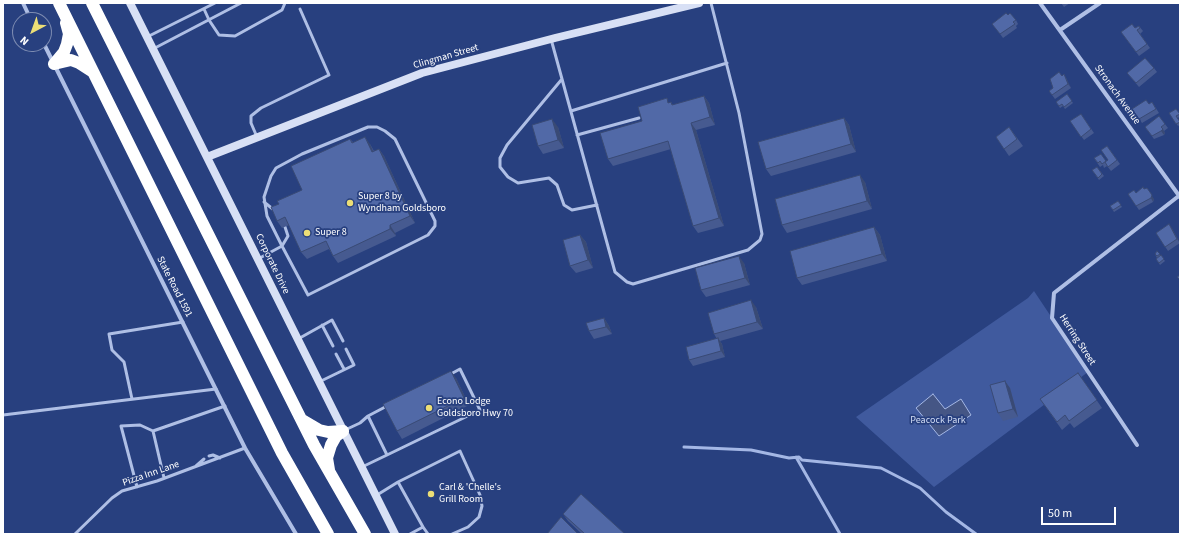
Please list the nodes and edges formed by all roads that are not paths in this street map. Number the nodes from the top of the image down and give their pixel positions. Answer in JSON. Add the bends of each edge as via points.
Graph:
{"nodes":[{"id":1,"x":23,"y":3,"type":"edge"},
{"id":2,"x":92,"y":3,"type":"edge"},
{"id":3,"x":130,"y":3,"type":"edge"},
{"id":4,"x":215,"y":3,"type":"edge"},
{"id":5,"x":241,"y":3,"type":"edge"},
{"id":6,"x":285,"y":3,"type":"edge"},
{"id":7,"x":699,"y":3,"type":"edge"},
{"id":8,"x":711,"y":3,"type":"edge"},
{"id":9,"x":1040,"y":3,"type":"edge"},
{"id":10,"x":1100,"y":3,"type":"edge"},
{"id":11,"x":62,"y":8,"type":"edge"},
{"id":12,"x":204,"y":9,"type":"junction"},
{"id":13,"x":300,"y":9,"type":"dead end"},
{"id":14,"x":28,"y":12,"type":"edge"},
{"id":15,"x":209,"y":20,"type":"junction"},
{"id":16,"x":1060,"y":30,"type":"junction"},
{"id":17,"x":147,"y":37,"type":"junction"},
{"id":18,"x":551,"y":39,"type":"junction"},
{"id":19,"x":153,"y":49,"type":"junction"},
{"id":20,"x":48,"y":52,"type":"edge"},
{"id":21,"x":728,"y":63,"type":"junction"},
{"id":22,"x":54,"y":64,"type":"junction"},
{"id":23,"x":96,"y":75,"type":"junction"},
{"id":24,"x":562,"y":79,"type":"junction"},
{"id":25,"x":571,"y":111,"type":"junction"},
{"id":26,"x":639,"y":118,"type":"edge"},
{"id":27,"x":577,"y":135,"type":"junction"},
{"id":28,"x":257,"y":137,"type":"junction"},
{"id":29,"x":207,"y":157,"type":"junction"},
{"id":30,"x":1180,"y":196,"type":"edge"},
{"id":31,"x":264,"y":202,"type":"junction"},
{"id":32,"x":597,"y":205,"type":"junction"},
{"id":33,"x":278,"y":214,"type":"edge"},
{"id":34,"x":285,"y":227,"type":"edge"},
{"id":35,"x":282,"y":246,"type":"junction"},
{"id":36,"x":258,"y":259,"type":"junction"},
{"id":37,"x":183,"y":322,"type":"junction"},
{"id":38,"x":322,"y":325,"type":"junction"},
{"id":39,"x":297,"y":339,"type":"junction"},
{"id":40,"x":343,"y":341,"type":"dead end"},
{"id":41,"x":333,"y":346,"type":"dead end"},
{"id":42,"x":346,"y":349,"type":"dead end"},
{"id":43,"x":336,"y":354,"type":"dead end"},
{"id":44,"x":344,"y":370,"type":"junction"},
{"id":45,"x":446,"y":377,"type":"edge"},
{"id":46,"x":319,"y":382,"type":"junction"},
{"id":47,"x":216,"y":389,"type":"junction"},
{"id":48,"x":132,"y":399,"type":"junction"},
{"id":49,"x":389,"y":405,"type":"edge"},
{"id":50,"x":225,"y":406,"type":"junction"},
{"id":51,"x":3,"y":415,"type":"edge"},
{"id":52,"x":368,"y":416,"type":"junction"},
{"id":53,"x":301,"y":419,"type":"junction"},
{"id":54,"x":153,"y":431,"type":"junction"},
{"id":55,"x":343,"y":431,"type":"junction"},
{"id":56,"x":1137,"y":445,"type":"dead end"},
{"id":57,"x":244,"y":448,"type":"junction"},
{"id":58,"x":386,"y":455,"type":"junction"},
{"id":59,"x":209,"y":456,"type":"dead end"},
{"id":60,"x":204,"y":458,"type":"dead end"},
{"id":61,"x":220,"y":458,"type":"junction"},
{"id":62,"x":195,"y":467,"type":"junction"},
{"id":63,"x":361,"y":467,"type":"junction"},
{"id":64,"x":329,"y":471,"type":"junction"},
{"id":65,"x":164,"y":478,"type":"junction"},
{"id":66,"x":398,"y":482,"type":"junction"},
{"id":67,"x":138,"y":487,"type":"junction"},
{"id":68,"x":375,"y":496,"type":"junction"},
{"id":69,"x":423,"y":527,"type":"junction"},
{"id":70,"x":75,"y":534,"type":"edge"},
{"id":71,"x":296,"y":534,"type":"edge"},
{"id":72,"x":328,"y":534,"type":"edge"},
{"id":73,"x":365,"y":534,"type":"edge"},
{"id":74,"x":395,"y":534,"type":"edge"},
{"id":75,"x":410,"y":534,"type":"edge"},
{"id":76,"x":428,"y":534,"type":"edge"},
{"id":77,"x":452,"y":534,"type":"edge"}],
"edges":[{"from":1,"to":14,"type":"street"},
{"from":2,"to":53,"type":"highway"},
{"from":3,"to":17,"type":"street","name":"Corporate Drive"},
{"from":4,"to":12,"type":"lane"},
{"from":5,"to":15,"type":"lane"},
{"from":6,"to":15,"type":"lane","via":[[282,10],[235,36],[219,35]]},
{"from":7,"to":18,"type":"street","name":"Clingman Street"},
{"from":8,"to":21,"type":"lane"},
{"from":9,"to":16,"type":"street","name":"Stronach Avenue"},
{"from":10,"to":16,"type":"street"},
{"from":11,"to":22,"type":"highway","via":[[68,34],[67,44]]},
{"from":11,"to":23,"type":"highway"},
{"from":12,"to":15,"type":"lane"},
{"from":12,"to":17,"type":"lane"},
{"from":13,"to":28,"type":"lane","via":[[329,75],[262,108],[252,116],[251,123]]},
{"from":15,"to":19,"type":"lane"},
{"from":16,"to":30,"type":"street","name":"Stronach Avenue"},
{"from":17,"to":19,"type":"street","name":"Corporate Drive"},
{"from":18,"to":24,"type":"lane"},
{"from":18,"to":28,"type":"street","name":"Clingman Street","via":[[422,73]]},
{"from":19,"to":29,"type":"street","name":"Corporate Drive"},
{"from":20,"to":22,"type":"street","name":"State Road 1591"},
{"from":21,"to":25,"type":"lane"},
{"from":21,"to":32,"type":"lane","via":[[762,234],[756,245],[748,250],[633,284],[615,272]]},
{"from":22,"to":23,"type":"highway","via":[[71,60],[84,65]]},
{"from":22,"to":37,"type":"street","name":"State Road 1591"},
{"from":23,"to":72,"type":"highway","via":[[282,453]]},
{"from":24,"to":25,"type":"lane"},
{"from":24,"to":32,"type":"lane","via":[[507,145],[500,158],[500,167],[508,177],[518,183],[549,178],[557,185],[564,205],[572,210]]},
{"from":25,"to":27,"type":"lane"},
{"from":26,"to":27,"type":"lane"},
{"from":27,"to":32,"type":"lane"},
{"from":28,"to":29,"type":"street","name":"Clingman Street"},
{"from":29,"to":36,"type":"street","name":"Corporate Drive"},
{"from":30,"to":56,"type":"street","name":"Herring Street","via":[[1054,293],[1052,318]]},
{"from":31,"to":33,"type":"lane"},
{"from":31,"to":35,"type":"lane","via":[[267,216]]},
{"from":31,"to":35,"type":"lane","via":[[271,176],[276,168],[285,162],[368,127],[377,127],[394,139],[435,221],[435,226],[428,235],[308,295]]},
{"from":34,"to":35,"type":"lane","via":[[288,236]]},
{"from":35,"to":36,"type":"lane"},
{"from":36,"to":39,"type":"street","name":"Corporate Drive"},
{"from":37,"to":47,"type":"street","name":"State Road 1591"},
{"from":37,"to":48,"type":"lane","via":[[109,334],[112,350],[124,362]]},
{"from":38,"to":39,"type":"lane"},
{"from":38,"to":40,"type":"lane","via":[[332,320]]},
{"from":38,"to":41,"type":"lane"},
{"from":39,"to":46,"type":"street","name":"Corporate Drive"},
{"from":42,"to":44,"type":"lane","via":[[354,365]]},
{"from":43,"to":44,"type":"lane"},
{"from":44,"to":46,"type":"lane"},
{"from":45,"to":58,"type":"lane","via":[[460,369],[480,410]]},
{"from":46,"to":55,"type":"street","name":"Corporate Drive"},
{"from":47,"to":48,"type":"lane"},
{"from":47,"to":50,"type":"street","name":"State Road 1591"},
{"from":48,"to":51,"type":"lane"},
{"from":49,"to":52,"type":"lane"},
{"from":50,"to":54,"type":"lane"},
{"from":50,"to":57,"type":"street","name":"State Road 1591"},
{"from":52,"to":55,"type":"lane"},
{"from":52,"to":58,"type":"lane"},
{"from":53,"to":55,"type":"highway","via":[[319,430]]},
{"from":53,"to":64,"type":"highway"},
{"from":54,"to":65,"type":"lane"},
{"from":54,"to":67,"type":"lane","via":[[140,425],[121,426]]},
{"from":55,"to":63,"type":"street","name":"Corporate Drive"},
{"from":55,"to":64,"type":"highway","via":[[336,436],[331,445],[327,458]]},
{"from":57,"to":61,"type":"lane","name":"Pizza Inn Lane"},
{"from":57,"to":71,"type":"street","name":"State Road 1591"},
{"from":58,"to":63,"type":"lane"},
{"from":59,"to":61,"type":"lane"},
{"from":60,"to":62,"type":"lane"},
{"from":61,"to":62,"type":"lane","name":"Pizza Inn Lane"},
{"from":62,"to":65,"type":"lane","name":"Pizza Inn Lane"},
{"from":63,"to":68,"type":"street","name":"Corporate Drive"},
{"from":64,"to":73,"type":"highway"},
{"from":65,"to":67,"type":"lane","name":"Pizza Inn Lane"},
{"from":66,"to":68,"type":"lane"},
{"from":66,"to":69,"type":"lane"},
{"from":66,"to":77,"type":"lane","via":[[460,451],[480,494],[482,506],[479,517],[468,527]]},
{"from":67,"to":70,"type":"lane","name":"Pizza Inn Lane","via":[[122,491],[112,498]]},
{"from":68,"to":74,"type":"street","name":"Corporate Drive"},
{"from":69,"to":75,"type":"lane"},
{"from":69,"to":76,"type":"lane"}]}
